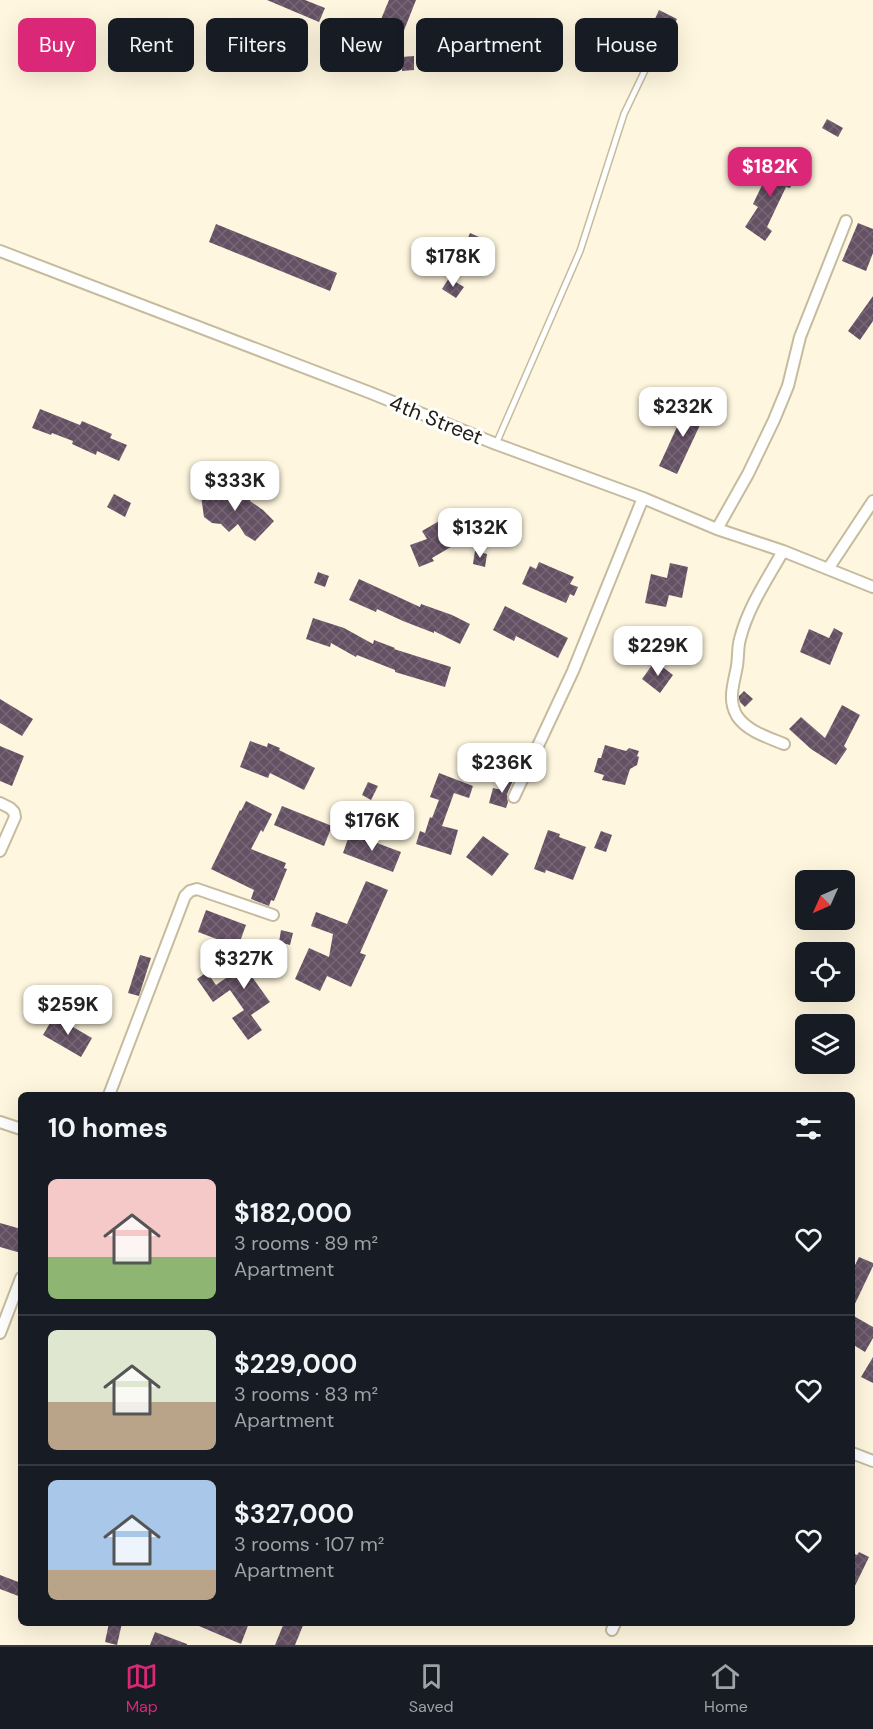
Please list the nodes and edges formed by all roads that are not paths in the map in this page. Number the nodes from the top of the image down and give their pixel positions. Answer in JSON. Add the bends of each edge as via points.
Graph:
{"nodes":[{"id":1,"x":644,"y":72,"type":"edge"},
{"id":2,"x":846,"y":220,"type":"dead end"},
{"id":3,"x":0,"y":251,"type":"edge"},
{"id":4,"x":496,"y":444,"type":"junction"},
{"id":5,"x":644,"y":498,"type":"junction"},
{"id":6,"x":873,"y":501,"type":"edge"},
{"id":7,"x":717,"y":529,"type":"junction"},
{"id":8,"x":783,"y":551,"type":"junction"},
{"id":9,"x":828,"y":569,"type":"junction"},
{"id":10,"x":873,"y":587,"type":"edge"},
{"id":11,"x":784,"y":744,"type":"dead end"},
{"id":12,"x":514,"y":797,"type":"dead end"},
{"id":13,"x":0,"y":803,"type":"edge"},
{"id":14,"x":0,"y":851,"type":"edge"},
{"id":15,"x":273,"y":915,"type":"dead end"},
{"id":16,"x":110,"y":1092,"type":"edge"},
{"id":17,"x":0,"y":1122,"type":"edge"},
{"id":18,"x":18,"y":1128,"type":"edge"},
{"id":19,"x":18,"y":1286,"type":"edge"},
{"id":20,"x":0,"y":1333,"type":"edge"},
{"id":21,"x":855,"y":1454,"type":"edge"},
{"id":22,"x":873,"y":1461,"type":"edge"}],
"edges":[{"from":1,"to":4,"type":"lane","via":[[624,114],[580,251]]},
{"from":2,"to":7,"type":"street","via":[[800,338],[788,386],[774,420]]},
{"from":3,"to":4,"type":"street","name":"4th Street"},
{"from":4,"to":5,"type":"street","name":"4th Street"},
{"from":5,"to":7,"type":"street","name":"4th Street"},
{"from":5,"to":12,"type":"street","via":[[573,671]]},
{"from":6,"to":9,"type":"street"},
{"from":7,"to":8,"type":"street","name":"4th Street"},
{"from":8,"to":9,"type":"street","name":"4th Street"},
{"from":8,"to":11,"type":"street","via":[[745,622],[731,695],[732,706],[747,728]]},
{"from":9,"to":10,"type":"street","name":"4th Street"},
{"from":13,"to":14,"type":"street","via":[[10,808],[15,817]]},
{"from":15,"to":16,"type":"street","via":[[196,889],[185,896]]},
{"from":17,"to":18,"type":"street"},
{"from":19,"to":20,"type":"street"},
{"from":21,"to":22,"type":"street"}]}
